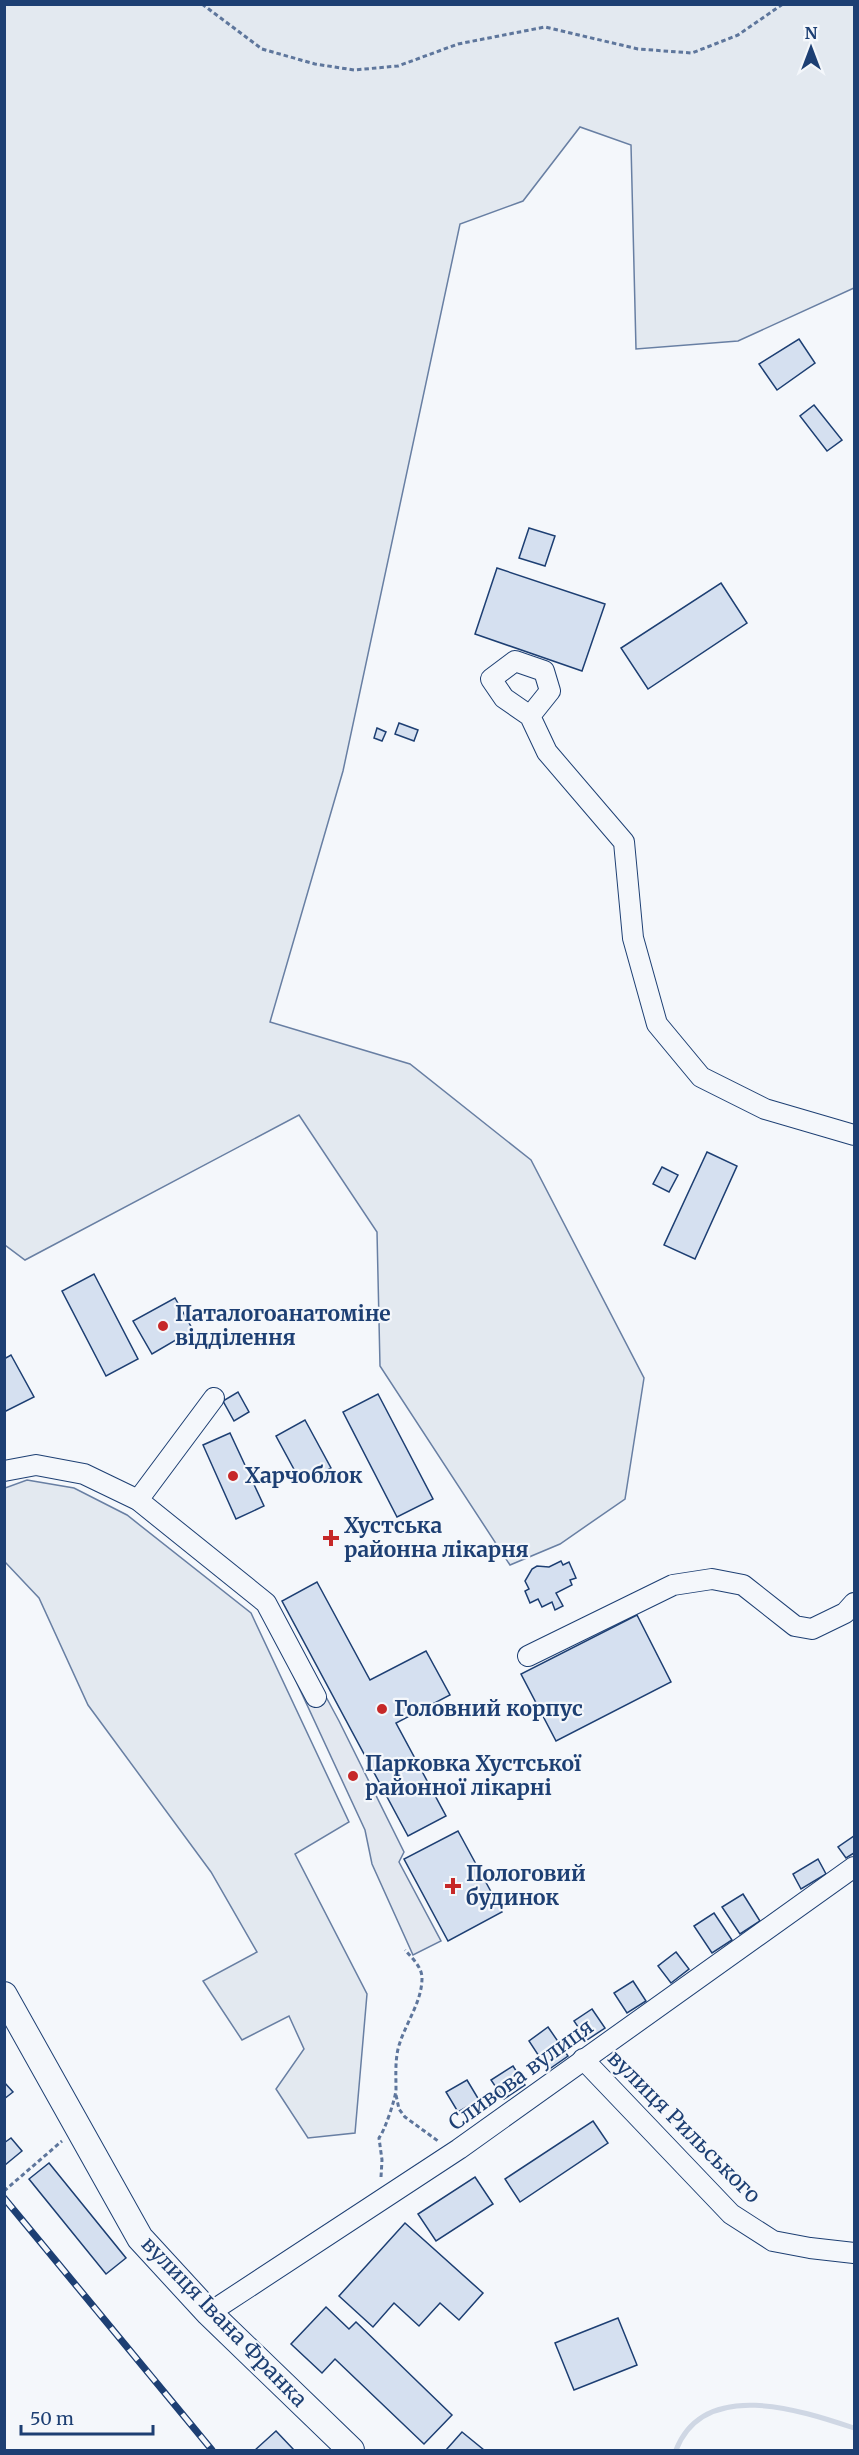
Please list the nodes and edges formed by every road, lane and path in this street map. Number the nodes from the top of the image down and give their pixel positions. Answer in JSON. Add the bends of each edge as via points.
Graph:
{"nodes":[{"id":1,"x":202,"y":4,"type":"edge"},
{"id":2,"x":783,"y":4,"type":"edge"},
{"id":3,"x":530,"y":716,"type":"dead end"},
{"id":4,"x":855,"y":1135,"type":"edge"},
{"id":5,"x":214,"y":1398,"type":"dead end"},
{"id":6,"x":4,"y":1471,"type":"edge"},
{"id":7,"x":138,"y":1500,"type":"junction"},
{"id":8,"x":855,"y":1603,"type":"edge"},
{"id":9,"x":528,"y":1656,"type":"dead end"},
{"id":10,"x":316,"y":1697,"type":"dead end"},
{"id":11,"x":855,"y":1867,"type":"edge"},
{"id":12,"x":405,"y":1950,"type":"dead end"},
{"id":13,"x":8,"y":2009,"type":"edge"},
{"id":14,"x":583,"y":2059,"type":"junction"},
{"id":15,"x":396,"y":2093,"type":"junction"},
{"id":16,"x":77,"y":2128,"type":"junction"},
{"id":17,"x":459,"y":2149,"type":"junction"},
{"id":18,"x":4,"y":2191,"type":"edge"},
{"id":19,"x":379,"y":2201,"type":"junction"},
{"id":20,"x":855,"y":2253,"type":"edge"},
{"id":21,"x":209,"y":2313,"type":"junction"},
{"id":22,"x":351,"y":2451,"type":"edge"}],
"edges":[{"from":1,"to":2,"type":"path","via":[[262,49],[354,70],[398,66],[458,44],[545,27],[638,49],[692,52],[738,34]]},
{"from":3,"to":4,"type":"street","via":[[547,752],[624,842],[633,938],[657,1024],[702,1077],[765,1109]]},
{"from":5,"to":7,"type":"street"},
{"from":6,"to":7,"type":"street","via":[[36,1465],[84,1474]]},
{"from":7,"to":10,"type":"street","via":[[266,1603]]},
{"from":8,"to":9,"type":"street","via":[[812,1629],[795,1626],[743,1585],[712,1580],[673,1585]]},
{"from":11,"to":14,"type":"street","name":"Сливова вулиця"},
{"from":12,"to":15,"type":"path","via":[[422,1976],[394,2069]]},
{"from":13,"to":16,"type":"main road","name":"вулиця Івана Франка"},
{"from":14,"to":17,"type":"street","name":"Сливова вулиця"},
{"from":14,"to":20,"type":"street","name":"вулиця Рильського","via":[[732,2214],[773,2241]]},
{"from":15,"to":17,"type":"path","via":[[405,2117],[442,2144]]},
{"from":15,"to":19,"type":"path","via":[[386,2128],[379,2138]]},
{"from":16,"to":18,"type":"path"},
{"from":16,"to":21,"type":"main road","name":"вулиця Івана Франка","via":[[140,2238]]},
{"from":17,"to":19,"type":"street","name":"Сливова вулиця"},
{"from":19,"to":21,"type":"street","name":"Сливова вулиця"},
{"from":21,"to":22,"type":"main road","name":"вулиця Івана Франка"}]}
